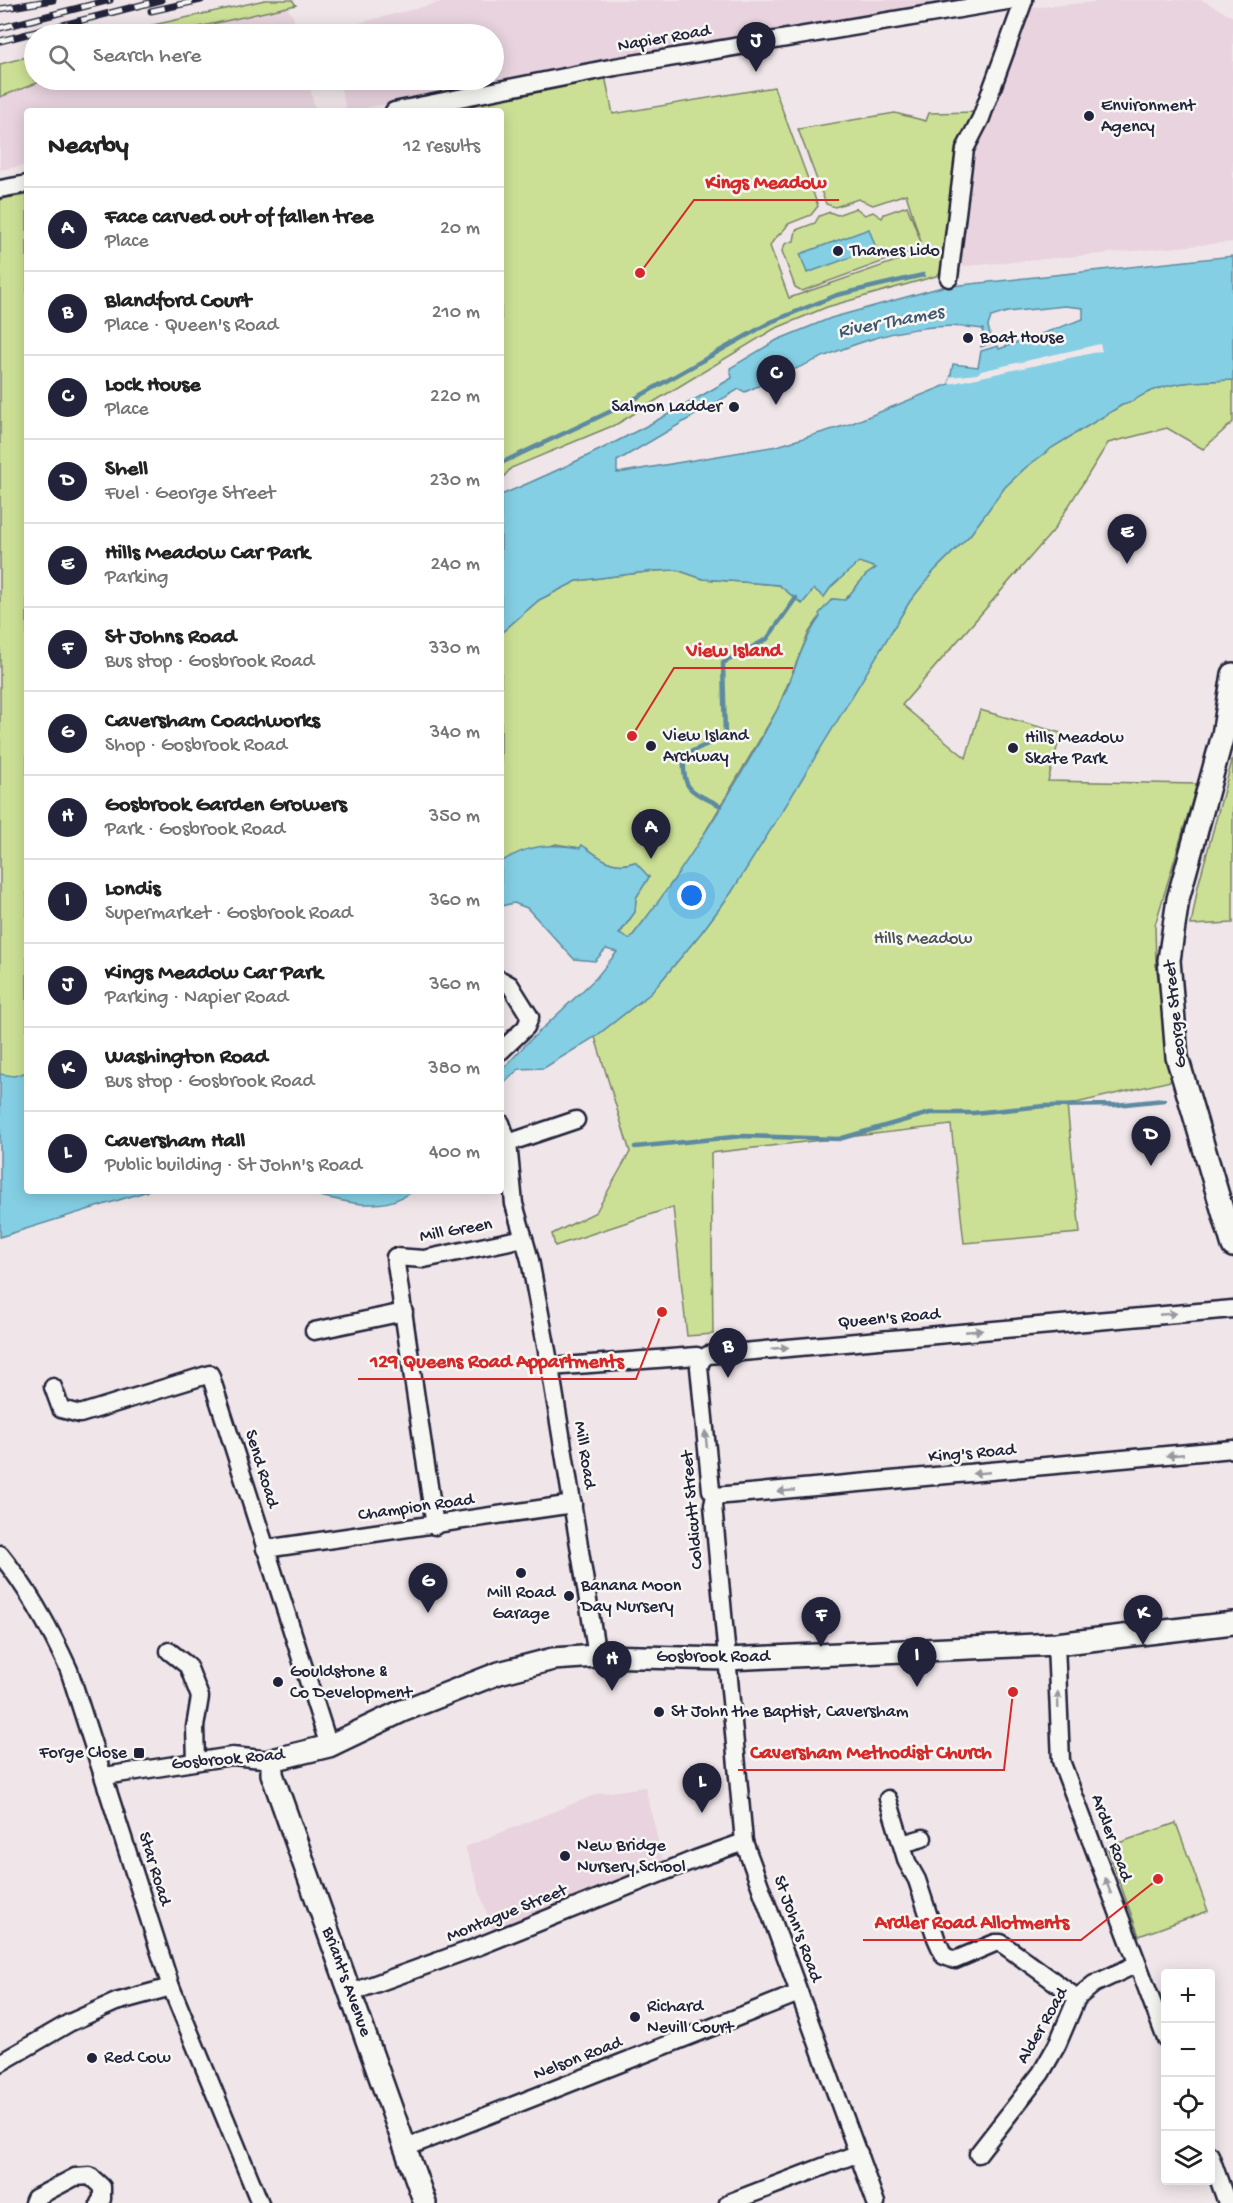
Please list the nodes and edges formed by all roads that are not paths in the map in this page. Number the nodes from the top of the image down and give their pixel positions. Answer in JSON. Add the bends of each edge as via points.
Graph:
{"nodes":[{"id":1,"x":1013,"y":0,"type":"edge"},
{"id":2,"x":1024,"y":0,"type":"edge"},
{"id":3,"x":504,"y":89,"type":"edge"},
{"id":4,"x":499,"y":90,"type":"edge"},
{"id":5,"x":409,"y":108,"type":"edge"},
{"id":6,"x":24,"y":185,"type":"edge"},
{"id":7,"x":0,"y":189,"type":"edge"},
{"id":8,"x":949,"y":278,"type":"dead end"},
{"id":9,"x":1233,"y":674,"type":"edge"},
{"id":10,"x":504,"y":982,"type":"edge"},
{"id":11,"x":504,"y":1048,"type":"edge"},
{"id":12,"x":576,"y":1120,"type":"dead end"},
{"id":13,"x":504,"y":1132,"type":"edge"},
{"id":14,"x":508,"y":1143,"type":"junction"},
{"id":15,"x":524,"y":1238,"type":"junction"},
{"id":16,"x":1233,"y":1246,"type":"edge"},
{"id":17,"x":1233,"y":1309,"type":"edge"},
{"id":18,"x":404,"y":1312,"type":"junction"},
{"id":19,"x":314,"y":1331,"type":"dead end"},
{"id":20,"x":702,"y":1359,"type":"junction"},
{"id":21,"x":550,"y":1367,"type":"junction"},
{"id":22,"x":52,"y":1387,"type":"dead end"},
{"id":23,"x":1233,"y":1449,"type":"edge"},
{"id":24,"x":715,"y":1496,"type":"junction"},
{"id":25,"x":573,"y":1504,"type":"junction"},
{"id":26,"x":435,"y":1526,"type":"junction"},
{"id":27,"x":265,"y":1549,"type":"junction"},
{"id":28,"x":0,"y":1554,"type":"edge"},
{"id":29,"x":1233,"y":1623,"type":"edge"},
{"id":30,"x":1056,"y":1644,"type":"junction"},
{"id":31,"x":169,"y":1651,"type":"dead end"},
{"id":32,"x":597,"y":1656,"type":"junction"},
{"id":33,"x":727,"y":1659,"type":"junction"},
{"id":34,"x":329,"y":1746,"type":"junction"},
{"id":35,"x":272,"y":1760,"type":"junction"},
{"id":36,"x":196,"y":1761,"type":"junction"},
{"id":37,"x":105,"y":1776,"type":"junction"},
{"id":38,"x":888,"y":1799,"type":"dead end"},
{"id":39,"x":923,"y":1838,"type":"dead end"},
{"id":40,"x":744,"y":1842,"type":"junction"},
{"id":41,"x":902,"y":1844,"type":"junction"},
{"id":42,"x":1137,"y":1965,"type":"junction"},
{"id":43,"x":171,"y":1987,"type":"junction"},
{"id":44,"x":799,"y":1993,"type":"junction"},
{"id":45,"x":350,"y":1994,"type":"junction"},
{"id":46,"x":1077,"y":1998,"type":"junction"},
{"id":47,"x":1161,"y":2026,"type":"edge"},
{"id":48,"x":0,"y":2063,"type":"edge"},
{"id":49,"x":405,"y":2148,"type":"junction"},
{"id":50,"x":859,"y":2153,"type":"junction"},
{"id":51,"x":978,"y":2154,"type":"dead end"},
{"id":52,"x":1215,"y":2169,"type":"edge"},
{"id":53,"x":735,"y":2202,"type":"edge"},
{"id":54,"x":33,"y":2203,"type":"edge"},
{"id":55,"x":99,"y":2203,"type":"edge"},
{"id":56,"x":260,"y":2203,"type":"edge"},
{"id":57,"x":425,"y":2203,"type":"edge"},
{"id":58,"x":876,"y":2203,"type":"edge"},
{"id":59,"x":1227,"y":2203,"type":"edge"}],
"edges":[{"from":1,"to":3,"type":"street","name":"Napier Road"},
{"from":2,"to":8,"type":"street","via":[[981,118],[964,149]]},
{"from":4,"to":5,"type":"street","name":"Napier Road"},
{"from":6,"to":7,"type":"street"},
{"from":9,"to":16,"type":"main road","name":"George Street","via":[[1223,735],[1178,899],[1169,960],[1177,1057]]},
{"from":10,"to":11,"type":"street","via":[[530,1017],[526,1027]]},
{"from":12,"to":14,"type":"street"},
{"from":13,"to":14,"type":"street","name":"Mill Road"},
{"from":14,"to":15,"type":"street","name":"Mill Road","via":[[514,1204]]},
{"from":15,"to":18,"type":"street","name":"Mill Green","via":[[424,1258],[395,1257]]},
{"from":15,"to":21,"type":"street","name":"Mill Road"},
{"from":20,"to":17,"type":"street","name":"Queen's Road","one_way":true,"via":[[708,1355]]},
{"from":18,"to":19,"type":"street"},
{"from":18,"to":26,"type":"street"},
{"from":20,"to":21,"type":"street","name":"Queen's Road","via":[[697,1356]]},
{"from":24,"to":20,"type":"street","name":"Coldicutt Street","one_way":true,"via":[[711,1490],[699,1367]]},
{"from":21,"to":25,"type":"street","name":"Mill Road"},
{"from":22,"to":27,"type":"street","name":"Send Road","via":[[61,1409],[80,1414],[210,1374]]},
{"from":23,"to":24,"type":"street","name":"King's Road","one_way":true},
{"from":24,"to":33,"type":"street","name":"Coldicutt Street"},
{"from":25,"to":26,"type":"street","name":"Champion Road"},
{"from":25,"to":32,"type":"street","name":"Mill Road"},
{"from":26,"to":27,"type":"street","name":"Champion Road"},
{"from":27,"to":34,"type":"street","name":"Send Road"},
{"from":28,"to":37,"type":"street","name":"Star Road","via":[[22,1581],[50,1629],[69,1670]]},
{"from":29,"to":30,"type":"main road","name":"Gosbrook Road"},
{"from":30,"to":33,"type":"main road","name":"Gosbrook Road"},
{"from":42,"to":30,"type":"street","name":"Ardler Road","one_way":true,"via":[[1061,1761]]},
{"from":31,"to":36,"type":"street","via":[[188,1666],[200,1697],[195,1726]]},
{"from":32,"to":33,"type":"main road","name":"Gosbrook Road"},
{"from":32,"to":34,"type":"main road","name":"Gosbrook Road","via":[[553,1659],[498,1673],[402,1711]]},
{"from":33,"to":40,"type":"street","name":"St John's Road"},
{"from":34,"to":35,"type":"main road","name":"Gosbrook Road"},
{"from":35,"to":36,"type":"street","name":"Gosbrook Road","via":[[232,1756]]},
{"from":35,"to":45,"type":"main road","name":"Briant's Avenue","via":[[272,1774]]},
{"from":36,"to":37,"type":"street","name":"Gosbrook Road"},
{"from":37,"to":43,"type":"street","name":"Star Road"},
{"from":38,"to":41,"type":"street"},
{"from":39,"to":41,"type":"street"},
{"from":40,"to":44,"type":"street","name":"St John's Road"},
{"from":40,"to":45,"type":"street","name":"Montague Street"},
{"from":41,"to":46,"type":"street","via":[[944,1956],[955,1960],[1001,1943]]},
{"from":42,"to":46,"type":"street","name":"Alder Road","via":[[1094,1984]]},
{"from":42,"to":47,"type":"street","name":"Ardler Road"},
{"from":43,"to":48,"type":"street","via":[[116,2002],[69,2023]]},
{"from":43,"to":56,"type":"street","name":"Star Road"},
{"from":44,"to":49,"type":"street","name":"Nelson Road"},
{"from":44,"to":50,"type":"street","name":"St John's Road"},
{"from":45,"to":49,"type":"main road","name":"Briant's Avenue"},
{"from":46,"to":51,"type":"street","name":"Alder Road","via":[[1041,2073]]},
{"from":49,"to":57,"type":"main road","name":"Briant's Avenue"},
{"from":50,"to":53,"type":"street"},
{"from":50,"to":58,"type":"street","name":"St John's Road"},
{"from":52,"to":59,"type":"street"},
{"from":54,"to":55,"type":"street","via":[[35,2198],[75,2178],[90,2176],[102,2187]]}]}
